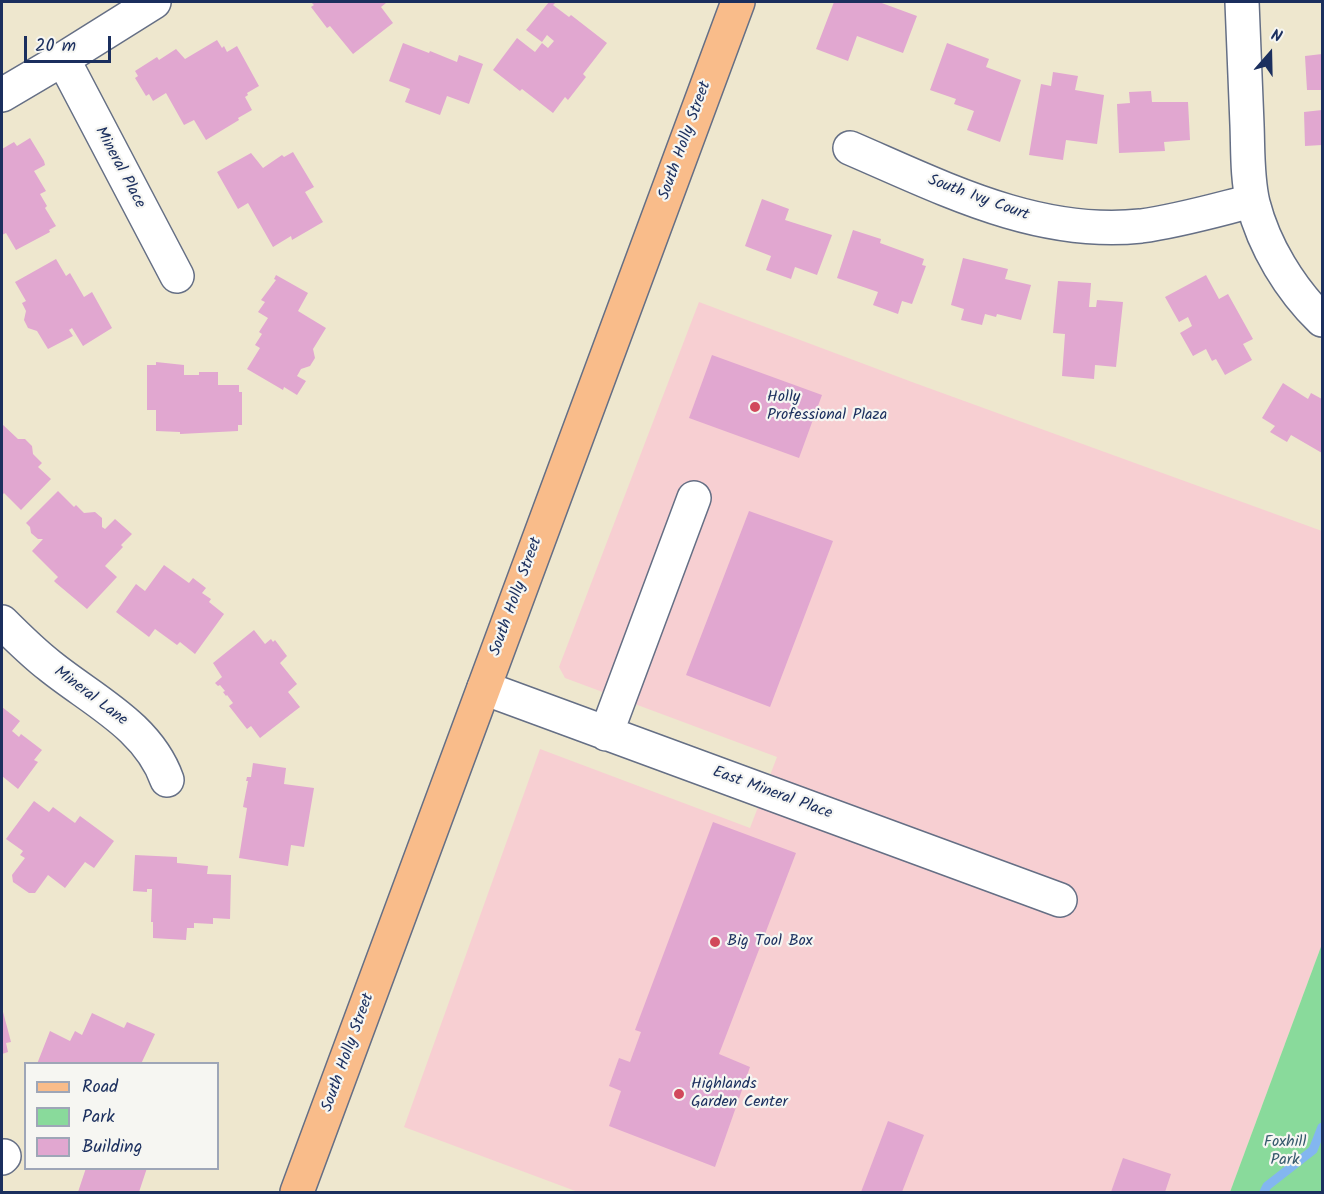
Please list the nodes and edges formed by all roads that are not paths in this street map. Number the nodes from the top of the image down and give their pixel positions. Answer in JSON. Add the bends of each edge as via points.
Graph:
{"nodes":[{"id":1,"x":154,"y":2,"type":"edge"},
{"id":2,"x":738,"y":2,"type":"edge"},
{"id":3,"x":1242,"y":2,"type":"edge"},
{"id":4,"x":63,"y":59,"type":"junction"},
{"id":5,"x":2,"y":95,"type":"edge"},
{"id":6,"x":850,"y":148,"type":"dead end"},
{"id":7,"x":1252,"y":201,"type":"junction"},
{"id":8,"x":177,"y":276,"type":"dead end"},
{"id":9,"x":1323,"y":320,"type":"edge"},
{"id":10,"x":694,"y":498,"type":"dead end"},
{"id":11,"x":2,"y":622,"type":"edge"},
{"id":12,"x":484,"y":688,"type":"junction"},
{"id":13,"x":606,"y":734,"type":"junction"},
{"id":14,"x":167,"y":780,"type":"dead end"},
{"id":15,"x":1060,"y":900,"type":"dead end"},
{"id":16,"x":297,"y":1192,"type":"edge"}],
"edges":[{"from":1,"to":4,"type":"street"},
{"from":2,"to":12,"type":"main road","name":"South Holly Street"},
{"from":3,"to":7,"type":"street"},
{"from":4,"to":5,"type":"street"},
{"from":4,"to":8,"type":"street","name":"Mineral Place"},
{"from":6,"to":7,"type":"street","name":"South Ivy Court","via":[[997,209],[1063,225],[1139,226]]},
{"from":7,"to":9,"type":"street","via":[[1278,263]]},
{"from":10,"to":13,"type":"street"},
{"from":11,"to":14,"type":"street","name":"Mineral Lane","via":[[49,665],[140,734]]},
{"from":12,"to":13,"type":"street","name":"East Mineral Place"},
{"from":12,"to":16,"type":"main road","name":"South Holly Street"},
{"from":13,"to":15,"type":"street","name":"East Mineral Place"}]}
